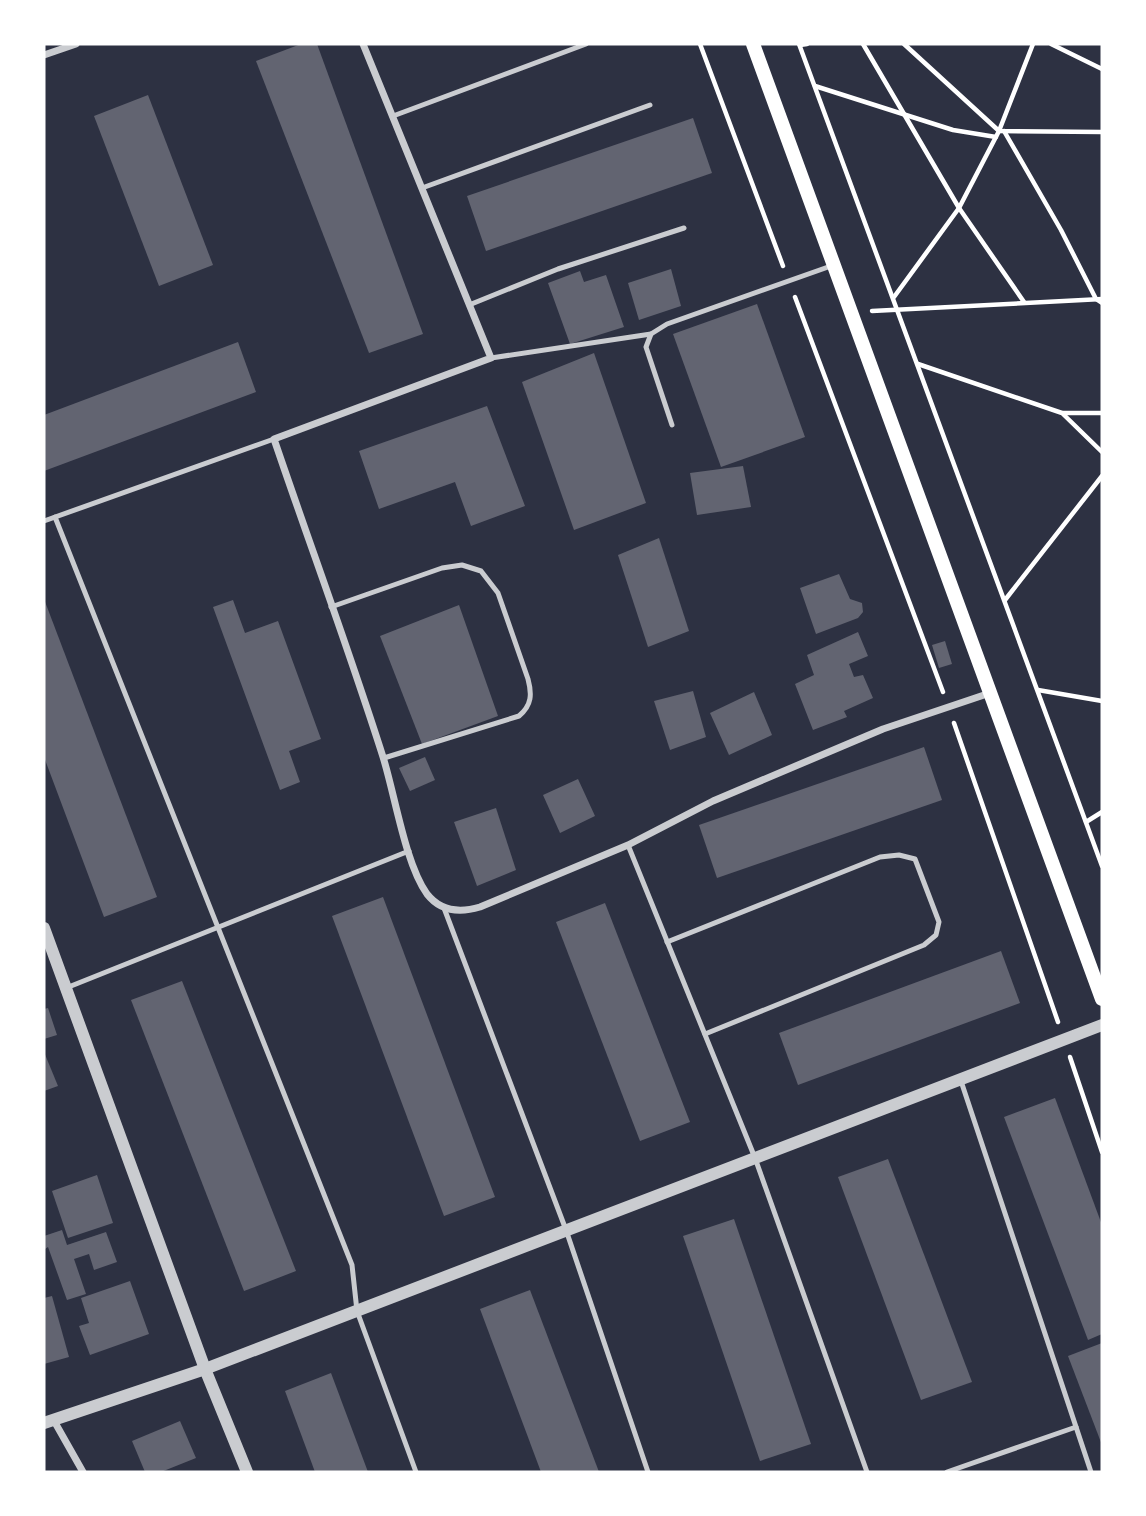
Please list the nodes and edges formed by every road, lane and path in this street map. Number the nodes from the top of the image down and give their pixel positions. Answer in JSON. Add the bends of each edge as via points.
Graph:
{"nodes":[{"id":1,"x":76,"y":44,"type":"edge"},
{"id":2,"x":363,"y":44,"type":"edge"},
{"id":3,"x":586,"y":44,"type":"edge"},
{"id":4,"x":700,"y":44,"type":"edge"},
{"id":5,"x":753,"y":44,"type":"edge"},
{"id":6,"x":799,"y":44,"type":"edge"},
{"id":7,"x":807,"y":44,"type":"edge"},
{"id":8,"x":863,"y":44,"type":"edge"},
{"id":9,"x":904,"y":44,"type":"edge"},
{"id":10,"x":1033,"y":44,"type":"edge"},
{"id":11,"x":1051,"y":44,"type":"edge"},
{"id":12,"x":44,"y":55,"type":"edge"},
{"id":13,"x":1102,"y":69,"type":"edge"},
{"id":14,"x":815,"y":86,"type":"junction"},
{"id":15,"x":650,"y":104,"type":"dead end"},
{"id":16,"x":902,"y":113,"type":"junction"},
{"id":17,"x":393,"y":116,"type":"junction"},
{"id":18,"x":1002,"y":131,"type":"junction"},
{"id":19,"x":1102,"y":132,"type":"edge"},
{"id":20,"x":996,"y":137,"type":"junction"},
{"id":21,"x":422,"y":188,"type":"junction"},
{"id":22,"x":958,"y":208,"type":"junction"},
{"id":23,"x":684,"y":228,"type":"dead end"},
{"id":24,"x":834,"y":265,"type":"junction"},
{"id":25,"x":789,"y":281,"type":"junction"},
{"id":26,"x":893,"y":297,"type":"junction"},
{"id":27,"x":1100,"y":300,"type":"edge"},
{"id":28,"x":1024,"y":302,"type":"junction"},
{"id":29,"x":470,"y":305,"type":"junction"},
{"id":30,"x":851,"y":311,"type":"junction"},
{"id":31,"x":898,"y":311,"type":"junction"},
{"id":32,"x":651,"y":334,"type":"junction"},
{"id":33,"x":491,"y":358,"type":"junction"},
{"id":34,"x":918,"y":364,"type":"junction"},
{"id":35,"x":1062,"y":413,"type":"junction"},
{"id":36,"x":1102,"y":413,"type":"edge"},
{"id":37,"x":672,"y":425,"type":"dead end"},
{"id":38,"x":274,"y":439,"type":"junction"},
{"id":39,"x":1102,"y":452,"type":"edge"},
{"id":40,"x":1102,"y":476,"type":"edge"},
{"id":41,"x":55,"y":517,"type":"junction"},
{"id":42,"x":44,"y":521,"type":"edge"},
{"id":43,"x":1004,"y":600,"type":"junction"},
{"id":44,"x":331,"y":607,"type":"junction"},
{"id":45,"x":1038,"y":690,"type":"junction"},
{"id":46,"x":991,"y":693,"type":"junction"},
{"id":47,"x":1102,"y":701,"type":"edge"},
{"id":48,"x":948,"y":706,"type":"junction"},
{"id":49,"x":384,"y":758,"type":"junction"},
{"id":50,"x":1102,"y":812,"type":"edge"},
{"id":51,"x":1086,"y":821,"type":"junction"},
{"id":52,"x":628,"y":845,"type":"junction"},
{"id":53,"x":409,"y":851,"type":"junction"},
{"id":54,"x":1102,"y":866,"type":"edge"},
{"id":55,"x":444,"y":908,"type":"junction"},
{"id":56,"x":217,"y":926,"type":"junction"},
{"id":57,"x":44,"y":928,"type":"edge"},
{"id":58,"x":667,"y":942,"type":"junction"},
{"id":59,"x":66,"y":988,"type":"junction"},
{"id":60,"x":1102,"y":999,"type":"edge"},
{"id":61,"x":1102,"y":1025,"type":"edge"},
{"id":62,"x":705,"y":1034,"type":"junction"},
{"id":63,"x":1064,"y":1040,"type":"junction"},
{"id":64,"x":960,"y":1078,"type":"junction"},
{"id":65,"x":1102,"y":1152,"type":"edge"},
{"id":66,"x":755,"y":1158,"type":"junction"},
{"id":67,"x":566,"y":1230,"type":"junction"},
{"id":68,"x":357,"y":1311,"type":"junction"},
{"id":69,"x":205,"y":1369,"type":"junction"},
{"id":70,"x":48,"y":1421,"type":"edge"},
{"id":71,"x":1076,"y":1427,"type":"junction"},
{"id":72,"x":83,"y":1472,"type":"edge"},
{"id":73,"x":247,"y":1472,"type":"edge"},
{"id":74,"x":415,"y":1472,"type":"edge"},
{"id":75,"x":648,"y":1472,"type":"edge"},
{"id":76,"x":867,"y":1472,"type":"edge"},
{"id":77,"x":947,"y":1472,"type":"edge"},
{"id":78,"x":1091,"y":1472,"type":"edge"}],
"edges":[{"from":1,"to":12,"type":"street"},
{"from":2,"to":17,"type":"street"},
{"from":3,"to":17,"type":"lane"},
{"from":4,"to":25,"type":"path"},
{"from":5,"to":24,"type":"main road"},
{"from":6,"to":7,"type":"path"},
{"from":6,"to":14,"type":"path"},
{"from":8,"to":16,"type":"path"},
{"from":9,"to":18,"type":"path"},
{"from":10,"to":18,"type":"path"},
{"from":11,"to":13,"type":"path"},
{"from":14,"to":16,"type":"path"},
{"from":14,"to":26,"type":"path"},
{"from":15,"to":21,"type":"lane"},
{"from":16,"to":20,"type":"path","via":[[953,130]]},
{"from":16,"to":22,"type":"path"},
{"from":17,"to":21,"type":"street"},
{"from":18,"to":19,"type":"path"},
{"from":18,"to":20,"type":"path"},
{"from":18,"to":27,"type":"path"},
{"from":20,"to":22,"type":"path"},
{"from":21,"to":29,"type":"street"},
{"from":22,"to":26,"type":"path"},
{"from":22,"to":28,"type":"path"},
{"from":23,"to":29,"type":"lane","via":[[558,269]]},
{"from":24,"to":25,"type":"lane"},
{"from":24,"to":30,"type":"main road"},
{"from":25,"to":32,"type":"lane","via":[[667,324]]},
{"from":25,"to":48,"type":"path"},
{"from":26,"to":31,"type":"path"},
{"from":27,"to":28,"type":"path"},
{"from":28,"to":31,"type":"path"},
{"from":29,"to":33,"type":"street"},
{"from":30,"to":31,"type":"path"},
{"from":30,"to":46,"type":"main road"},
{"from":31,"to":34,"type":"path"},
{"from":32,"to":33,"type":"lane"},
{"from":32,"to":37,"type":"lane","via":[[646,347]]},
{"from":33,"to":38,"type":"street"},
{"from":34,"to":35,"type":"path"},
{"from":34,"to":43,"type":"path"},
{"from":35,"to":36,"type":"path"},
{"from":35,"to":39,"type":"path"},
{"from":38,"to":41,"type":"lane"},
{"from":38,"to":44,"type":"street"},
{"from":40,"to":43,"type":"path"},
{"from":41,"to":42,"type":"lane"},
{"from":41,"to":56,"type":"lane"},
{"from":43,"to":45,"type":"path"},
{"from":44,"to":49,"type":"street"},
{"from":44,"to":49,"type":"lane","via":[[462,565],[481,571],[498,593],[528,679],[530,703],[519,716]]},
{"from":45,"to":47,"type":"path"},
{"from":45,"to":51,"type":"path"},
{"from":46,"to":48,"type":"street"},
{"from":46,"to":60,"type":"main road"},
{"from":48,"to":52,"type":"street","via":[[713,801]]},
{"from":48,"to":63,"type":"path"},
{"from":49,"to":53,"type":"street"},
{"from":50,"to":51,"type":"path"},
{"from":51,"to":54,"type":"path"},
{"from":52,"to":55,"type":"street","via":[[480,907]]},
{"from":52,"to":58,"type":"lane"},
{"from":53,"to":55,"type":"street","via":[[424,889]]},
{"from":53,"to":56,"type":"lane"},
{"from":55,"to":67,"type":"lane"},
{"from":56,"to":59,"type":"lane"},
{"from":56,"to":68,"type":"lane","via":[[352,1265]]},
{"from":57,"to":59,"type":"street"},
{"from":58,"to":62,"type":"lane"},
{"from":58,"to":62,"type":"lane","via":[[880,857],[915,859],[939,922],[936,935],[924,945]]},
{"from":59,"to":69,"type":"street"},
{"from":61,"to":63,"type":"street"},
{"from":62,"to":66,"type":"lane"},
{"from":63,"to":64,"type":"street"},
{"from":63,"to":65,"type":"path"},
{"from":64,"to":66,"type":"street"},
{"from":64,"to":71,"type":"lane"},
{"from":66,"to":67,"type":"street"},
{"from":66,"to":76,"type":"lane"},
{"from":67,"to":68,"type":"street"},
{"from":67,"to":75,"type":"lane"},
{"from":68,"to":69,"type":"street"},
{"from":68,"to":74,"type":"lane"},
{"from":69,"to":70,"type":"street"},
{"from":69,"to":73,"type":"street"},
{"from":70,"to":72,"type":"street"},
{"from":71,"to":77,"type":"lane"},
{"from":71,"to":78,"type":"lane"}]}
